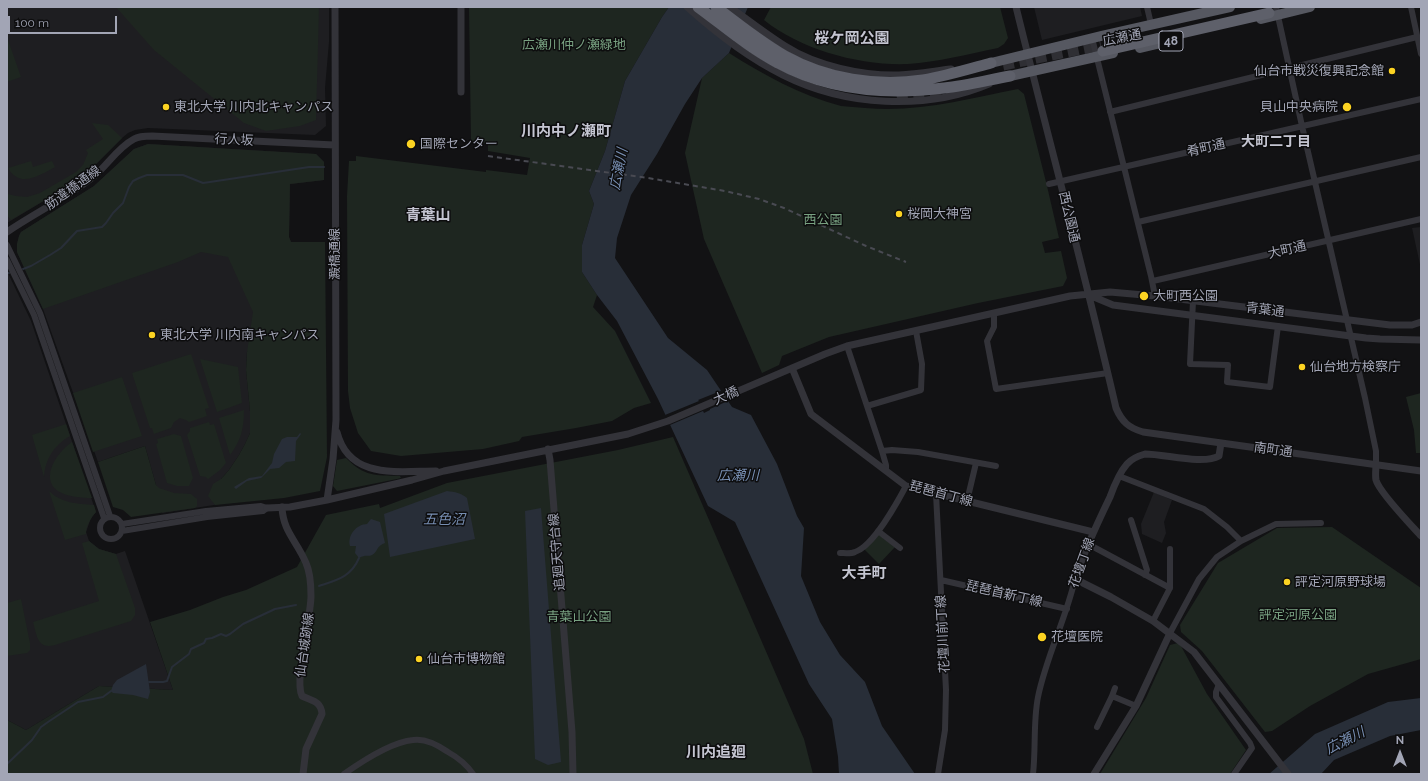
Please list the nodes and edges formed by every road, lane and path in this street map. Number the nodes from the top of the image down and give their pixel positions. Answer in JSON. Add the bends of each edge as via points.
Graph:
{"nodes":[{"id":1,"x":335,"y":7,"type":"edge"},
{"id":2,"x":461,"y":7,"type":"edge"},
{"id":3,"x":687,"y":7,"type":"edge"},
{"id":4,"x":697,"y":7,"type":"edge"},
{"id":5,"x":716,"y":7,"type":"edge"},
{"id":6,"x":722,"y":7,"type":"edge"},
{"id":7,"x":730,"y":7,"type":"edge"},
{"id":8,"x":1016,"y":7,"type":"edge"},
{"id":9,"x":1147,"y":7,"type":"edge"},
{"id":10,"x":1230,"y":7,"type":"edge"},
{"id":11,"x":1297,"y":7,"type":"edge"},
{"id":12,"x":1310,"y":7,"type":"edge"},
{"id":13,"x":1410,"y":7,"type":"edge"},
{"id":14,"x":1273,"y":11,"type":"edge"},
{"id":15,"x":1151,"y":24,"type":"junction"},
{"id":16,"x":746,"y":36,"type":"junction"},
{"id":17,"x":1417,"y":37,"type":"junction"},
{"id":18,"x":1092,"y":38,"type":"junction"},
{"id":19,"x":1100,"y":51,"type":"junction"},
{"id":20,"x":1028,"y":54,"type":"junction"},
{"id":21,"x":1421,"y":54,"type":"edge"},
{"id":22,"x":991,"y":63,"type":"joint"},
{"id":23,"x":1290,"y":69,"type":"junction"},
{"id":24,"x":1032,"y":70,"type":"junction"},
{"id":25,"x":1010,"y":76,"type":"joint"},
{"id":26,"x":461,"y":92,"type":"dead end"},
{"id":27,"x":1421,"y":99,"type":"edge"},
{"id":28,"x":1110,"y":112,"type":"junction"},
{"id":29,"x":1302,"y":126,"type":"junction"},
{"id":30,"x":135,"y":138,"type":"joint"},
{"id":31,"x":334,"y":145,"type":"junction"},
{"id":32,"x":1421,"y":157,"type":"edge"},
{"id":33,"x":1124,"y":167,"type":"junction"},
{"id":34,"x":1060,"y":181,"type":"junction"},
{"id":35,"x":1315,"y":181,"type":"junction"},
{"id":36,"x":1049,"y":184,"type":"dead end"},
{"id":37,"x":1421,"y":219,"type":"edge"},
{"id":38,"x":1138,"y":222,"type":"junction"},
{"id":39,"x":7,"y":232,"type":"edge"},
{"id":40,"x":1329,"y":240,"type":"junction"},
{"id":41,"x":7,"y":245,"type":"edge"},
{"id":42,"x":7,"y":260,"type":"edge"},
{"id":43,"x":1153,"y":281,"type":"junction"},
{"id":44,"x":1088,"y":295,"type":"junction"},
{"id":45,"x":1155,"y":296,"type":"junction"},
{"id":46,"x":1193,"y":301,"type":"junction"},
{"id":47,"x":994,"y":314,"type":"junction"},
{"id":48,"x":1192,"y":315,"type":"junction"},
{"id":49,"x":1347,"y":319,"type":"junction"},
{"id":50,"x":1421,"y":322,"type":"edge"},
{"id":51,"x":1278,"y":326,"type":"junction"},
{"id":52,"x":916,"y":331,"type":"junction"},
{"id":53,"x":1350,"y":336,"type":"junction"},
{"id":54,"x":1421,"y":340,"type":"edge"},
{"id":55,"x":847,"y":346,"type":"junction"},
{"id":56,"x":789,"y":370,"type":"junction"},
{"id":57,"x":1108,"y":373,"type":"junction"},
{"id":58,"x":868,"y":406,"type":"junction"},
{"id":59,"x":336,"y":420,"type":"junction"},
{"id":60,"x":1127,"y":425,"type":"joint"},
{"id":61,"x":1221,"y":444,"type":"junction"},
{"id":62,"x":548,"y":449,"type":"junction"},
{"id":63,"x":882,"y":451,"type":"junction"},
{"id":64,"x":976,"y":463,"type":"junction"},
{"id":65,"x":1376,"y":464,"type":"junction"},
{"id":66,"x":996,"y":466,"type":"dead end"},
{"id":67,"x":886,"y":470,"type":"junction"},
{"id":68,"x":444,"y":471,"type":"junction"},
{"id":69,"x":1421,"y":471,"type":"edge"},
{"id":70,"x":1119,"y":476,"type":"junction"},
{"id":71,"x":906,"y":486,"type":"junction"},
{"id":72,"x":936,"y":494,"type":"junction"},
{"id":73,"x":327,"y":500,"type":"junction"},
{"id":74,"x":967,"y":501,"type":"junction"},
{"id":75,"x":282,"y":507,"type":"junction"},
{"id":76,"x":267,"y":508,"type":"junction"},
{"id":77,"x":107,"y":517,"type":"junction"},
{"id":78,"x":1131,"y":520,"type":"dead end"},
{"id":79,"x":1321,"y":523,"type":"dead end"},
{"id":80,"x":122,"y":524,"type":"junction"},
{"id":81,"x":122,"y":531,"type":"junction"},
{"id":82,"x":878,"y":531,"type":"junction"},
{"id":83,"x":1093,"y":532,"type":"junction"},
{"id":84,"x":1421,"y":536,"type":"edge"},
{"id":85,"x":1241,"y":541,"type":"junction"},
{"id":86,"x":1088,"y":544,"type":"junction"},
{"id":87,"x":900,"y":548,"type":"dead end"},
{"id":88,"x":1170,"y":549,"type":"dead end"},
{"id":89,"x":840,"y":553,"type":"dead end"},
{"id":90,"x":1146,"y":575,"type":"junction"},
{"id":91,"x":1075,"y":579,"type":"junction"},
{"id":92,"x":941,"y":580,"type":"junction"},
{"id":93,"x":1170,"y":588,"type":"junction"},
{"id":94,"x":1067,"y":609,"type":"junction"},
{"id":95,"x":1153,"y":621,"type":"junction"},
{"id":96,"x":1170,"y":633,"type":"junction"},
{"id":97,"x":1219,"y":684,"type":"junction"},
{"id":98,"x":1115,"y":688,"type":"dead end"},
{"id":99,"x":1112,"y":696,"type":"junction"},
{"id":100,"x":1136,"y":706,"type":"junction"},
{"id":101,"x":1097,"y":727,"type":"dead end"},
{"id":102,"x":303,"y":774,"type":"edge"},
{"id":103,"x":344,"y":774,"type":"edge"},
{"id":104,"x":473,"y":774,"type":"edge"},
{"id":105,"x":573,"y":774,"type":"edge"},
{"id":106,"x":938,"y":774,"type":"edge"},
{"id":107,"x":1033,"y":774,"type":"edge"},
{"id":108,"x":1094,"y":774,"type":"edge"},
{"id":109,"x":1234,"y":774,"type":"edge"},
{"id":110,"x":1288,"y":774,"type":"edge"}],
"edges":[{"from":1,"to":31,"type":"street","name":"澱橋通線"},
{"from":2,"to":26,"type":"street"},
{"from":3,"to":16,"type":"street"},
{"from":4,"to":16,"type":"highway","number":"48"},
{"from":5,"to":16,"type":"highway","number":"48"},
{"from":6,"to":16,"type":"highway","number":"48"},
{"from":7,"to":16,"type":"street"},
{"from":8,"to":20,"type":"street","name":"西公園通"},
{"from":9,"to":15,"type":"street"},
{"from":10,"to":15,"type":"highway","name":"広瀬通","number":"48"},
{"from":11,"to":14,"type":"highway","number":"48"},
{"from":12,"to":14,"type":"highway","name":"広瀬通","number":"48"},
{"from":13,"to":17,"type":"street"},
{"from":14,"to":19,"type":"highway","number":"48"},
{"from":14,"to":19,"type":"highway","name":"広瀬通","number":"48","via":[[1154,45]]},
{"from":14,"to":23,"type":"street"},
{"from":15,"to":18,"type":"highway","name":"広瀬通","number":"48"},
{"from":16,"to":22,"type":"highway","number":"48","via":[[815,70],[869,82],[922,80]]},
{"from":16,"to":25,"type":"highway","number":"48","via":[[778,63],[811,78],[850,88],[902,92],[938,89]]},
{"from":17,"to":21,"type":"street"},
{"from":17,"to":23,"type":"street"},
{"from":18,"to":19,"type":"street"},
{"from":18,"to":20,"type":"highway","name":"広瀬通","number":"48"},
{"from":19,"to":24,"type":"highway","name":"広瀬通","number":"48"},
{"from":19,"to":28,"type":"street"},
{"from":20,"to":22,"type":"highway","number":"48"},
{"from":20,"to":24,"type":"street","name":"西公園通"},
{"from":23,"to":28,"type":"street"},
{"from":23,"to":29,"type":"street"},
{"from":24,"to":25,"type":"highway","number":"48"},
{"from":24,"to":34,"type":"street","name":"西公園通"},
{"from":27,"to":29,"type":"street","name":"肴町通"},
{"from":28,"to":33,"type":"street"},
{"from":29,"to":33,"type":"street","name":"肴町通"},
{"from":29,"to":35,"type":"street"},
{"from":30,"to":31,"type":"street","name":"行人坂","via":[[152,136]]},
{"from":30,"to":39,"type":"street","name":"筋違橋通線","via":[[94,176]]},
{"from":31,"to":59,"type":"street","name":"澱橋通線"},
{"from":32,"to":35,"type":"street"},
{"from":33,"to":34,"type":"street","name":"肴町通"},
{"from":33,"to":38,"type":"street"},
{"from":34,"to":36,"type":"street","name":"肴町通"},
{"from":34,"to":44,"type":"street","name":"西公園通"},
{"from":35,"to":38,"type":"street"},
{"from":35,"to":40,"type":"street"},
{"from":37,"to":40,"type":"street","name":"大町通"},
{"from":38,"to":43,"type":"street"},
{"from":40,"to":43,"type":"street","name":"大町通"},
{"from":40,"to":49,"type":"street"},
{"from":41,"to":77,"type":"street","via":[[40,313]]},
{"from":42,"to":77,"type":"street","via":[[34,315]]},
{"from":43,"to":45,"type":"street"},
{"from":44,"to":45,"type":"street","name":"青葉通","via":[[1110,292]]},
{"from":44,"to":47,"type":"street","name":"青葉通","via":[[1070,296]]},
{"from":44,"to":48,"type":"street","name":"青葉通","via":[[1116,305]]},
{"from":44,"to":57,"type":"street","name":"西公園通"},
{"from":45,"to":46,"type":"street","name":"青葉通"},
{"from":46,"to":48,"type":"street"},
{"from":46,"to":49,"type":"street","name":"青葉通"},
{"from":47,"to":52,"type":"street","name":"青葉通"},
{"from":47,"to":57,"type":"street","via":[[994,327],[987,341],[996,389]]},
{"from":48,"to":51,"type":"street","name":"青葉通"},
{"from":48,"to":51,"type":"street","via":[[1190,364],[1228,365],[1227,382],[1270,387]]},
{"from":49,"to":50,"type":"street","name":"青葉通","via":[[1390,325],[1412,325]]},
{"from":49,"to":53,"type":"street"},
{"from":51,"to":53,"type":"street","name":"青葉通"},
{"from":52,"to":55,"type":"street","name":"大橋"},
{"from":52,"to":58,"type":"street","via":[[922,364],[921,390]]},
{"from":53,"to":54,"type":"street","name":"青葉通"},
{"from":53,"to":65,"type":"street","via":[[1376,451]]},
{"from":55,"to":56,"type":"street","name":"大橋"},
{"from":55,"to":58,"type":"street"},
{"from":56,"to":62,"type":"street","name":"大橋","via":[[628,434]]},
{"from":56,"to":67,"type":"street","name":"琵琶首丁線","via":[[811,414]]},
{"from":57,"to":60,"type":"street","name":"西公園通","via":[[1116,408]]},
{"from":58,"to":63,"type":"street"},
{"from":59,"to":68,"type":"street","via":[[342,445],[360,464],[385,471]]},
{"from":59,"to":73,"type":"street","name":"澱橋通線"},
{"from":60,"to":61,"type":"street","name":"南町通","via":[[1143,432]]},
{"from":61,"to":65,"type":"street","name":"南町通"},
{"from":61,"to":70,"type":"street","name":"花壇丁線","via":[[1220,456],[1212,459],[1156,454],[1138,456],[1125,465]]},
{"from":62,"to":68,"type":"street","name":"大橋"},
{"from":62,"to":105,"type":"street","name":"追廻天守台線"},
{"from":63,"to":64,"type":"street","via":[[918,452]]},
{"from":63,"to":67,"type":"street"},
{"from":64,"to":66,"type":"street"},
{"from":64,"to":74,"type":"street"},
{"from":65,"to":69,"type":"street","name":"南町通"},
{"from":65,"to":84,"type":"street","via":[[1377,484]]},
{"from":67,"to":71,"type":"street","name":"琵琶首丁線"},
{"from":68,"to":73,"type":"street"},
{"from":70,"to":83,"type":"street","name":"花壇丁線"},
{"from":70,"to":85,"type":"street","via":[[1204,509]]},
{"from":71,"to":72,"type":"street","name":"琵琶首丁線"},
{"from":71,"to":82,"type":"street"},
{"from":72,"to":74,"type":"street","name":"琵琶首丁線"},
{"from":72,"to":92,"type":"street","name":"花壇川前丁線"},
{"from":73,"to":75,"type":"street"},
{"from":74,"to":83,"type":"street","name":"琵琶首丁線"},
{"from":75,"to":76,"type":"street"},
{"from":75,"to":102,"type":"street","name":"仙台城跡線","via":[[284,524],[306,562],[309,573],[310,614],[299,689],[302,696],[318,703],[322,708],[322,714],[306,749]]},
{"from":76,"to":80,"type":"street","via":[[261,506],[214,510]]},
{"from":76,"to":81,"type":"street","via":[[263,512],[207,517]]},
{"from":77,"to":80,"type":"street","via":[[116,517]]},
{"from":77,"to":81,"type":"street","via":[[99,528],[104,537],[116,538]]},
{"from":78,"to":90,"type":"street","via":[[1147,570]]},
{"from":79,"to":85,"type":"street","via":[[1276,524]]},
{"from":80,"to":81,"type":"street"},
{"from":82,"to":87,"type":"street"},
{"from":82,"to":89,"type":"street","via":[[863,548],[854,553]]},
{"from":83,"to":86,"type":"street","name":"花壇丁線"},
{"from":85,"to":96,"type":"street","via":[[1217,557],[1199,579]]},
{"from":86,"to":90,"type":"street"},
{"from":86,"to":91,"type":"street","name":"花壇丁線"},
{"from":88,"to":93,"type":"street"},
{"from":90,"to":93,"type":"street"},
{"from":91,"to":94,"type":"street","name":"花壇丁線"},
{"from":91,"to":95,"type":"street"},
{"from":92,"to":94,"type":"street","name":"琵琶首新丁線"},
{"from":92,"to":106,"type":"street","name":"花壇川前丁線","via":[[946,690],[945,730]]},
{"from":93,"to":95,"type":"street"},
{"from":94,"to":107,"type":"street","name":"花壇丁線","via":[[1038,697]]},
{"from":95,"to":96,"type":"street"},
{"from":96,"to":97,"type":"street","via":[[1194,652]]},
{"from":96,"to":100,"type":"street"},
{"from":97,"to":109,"type":"street","via":[[1216,697],[1252,748]]},
{"from":97,"to":110,"type":"street"},
{"from":98,"to":99,"type":"street"},
{"from":99,"to":100,"type":"street"},
{"from":99,"to":101,"type":"street"},
{"from":100,"to":108,"type":"street"},
{"from":103,"to":104,"type":"street","via":[[375,755],[414,739],[429,742],[454,755]]}]}
